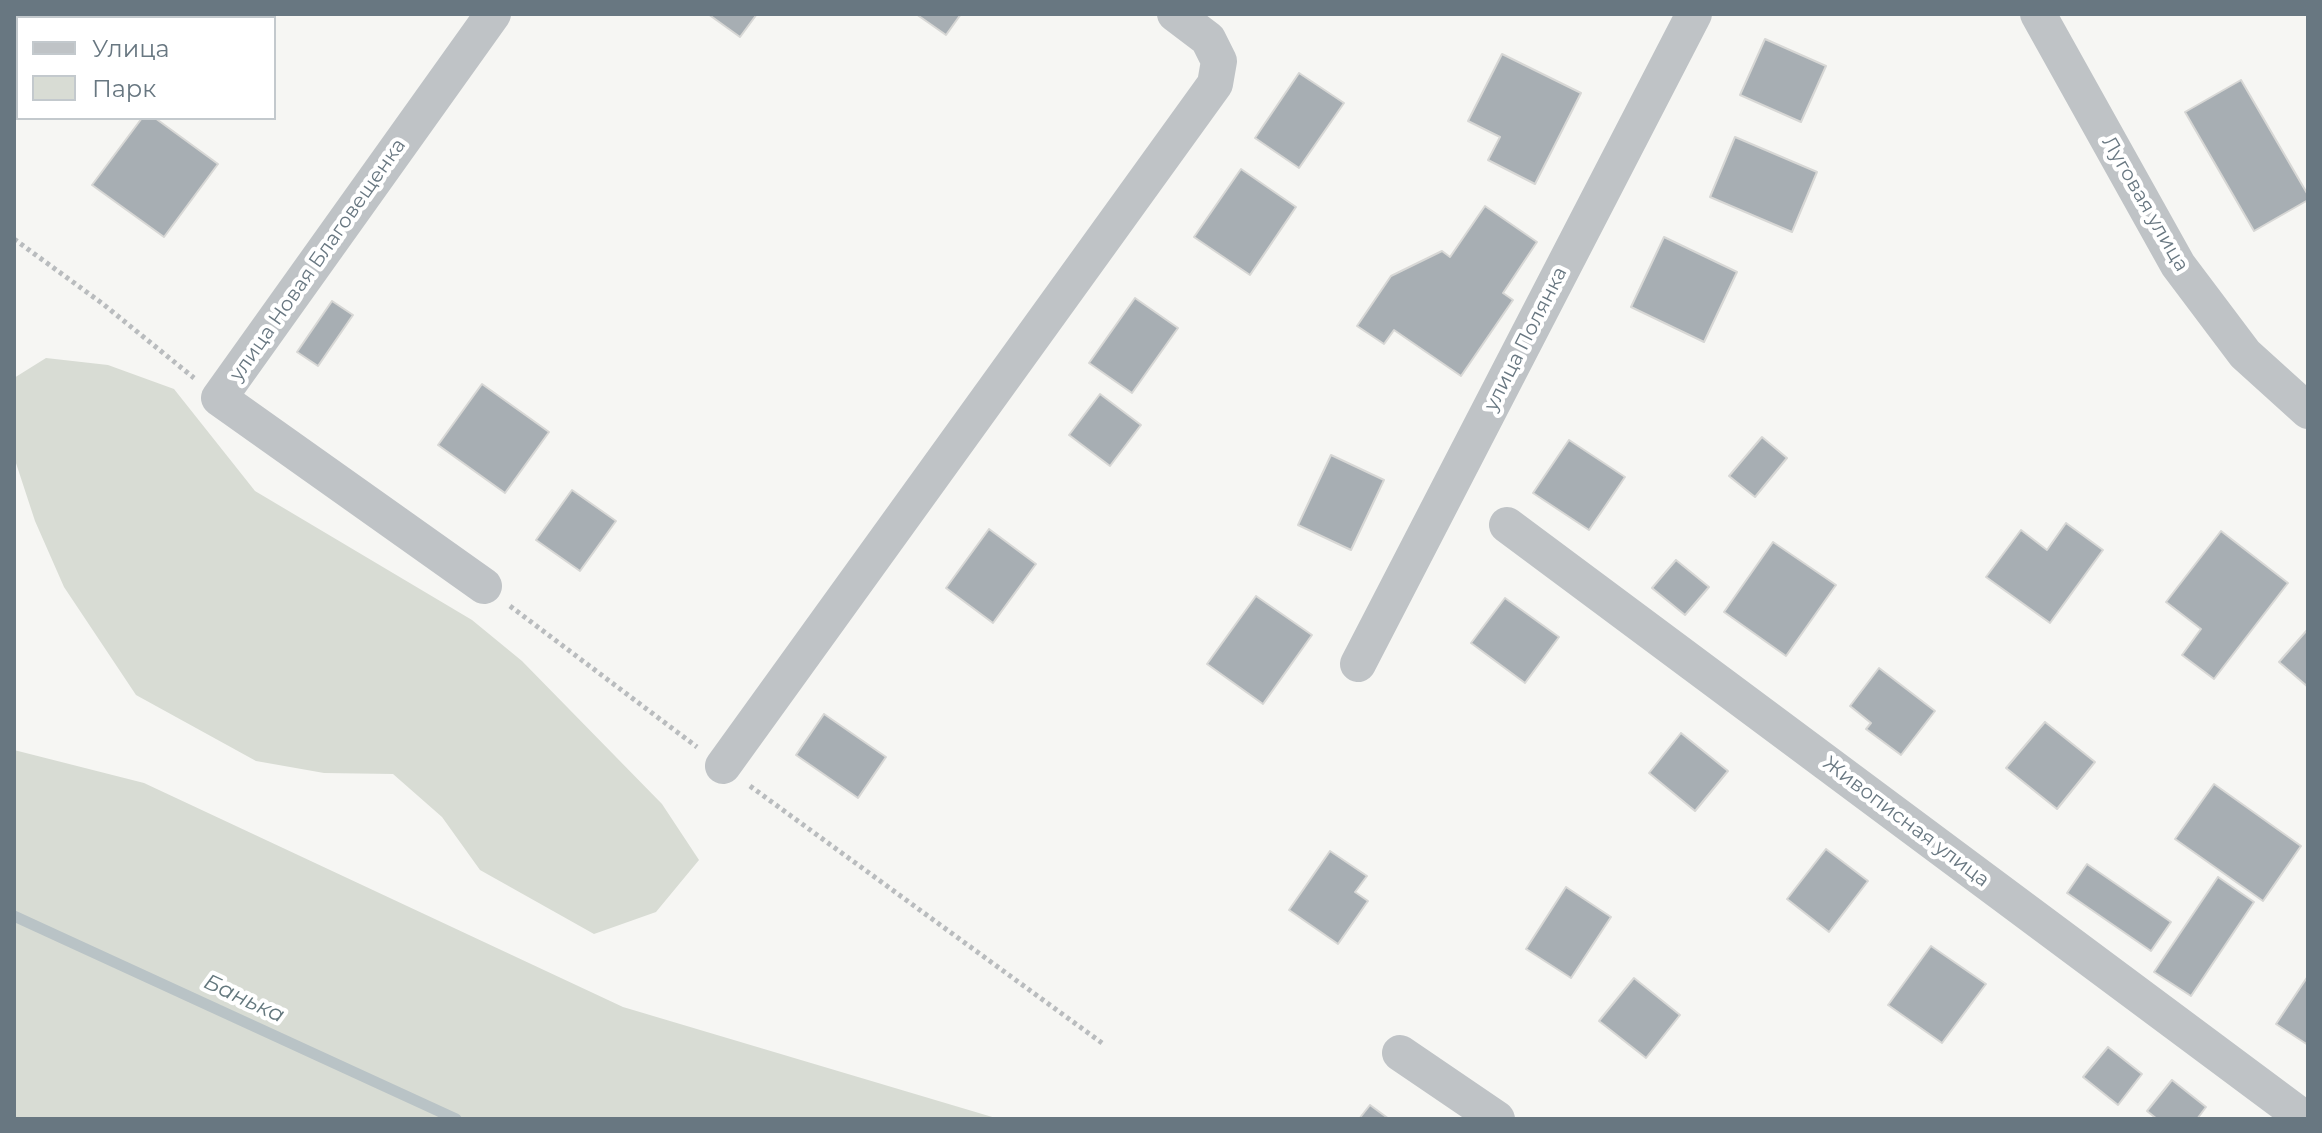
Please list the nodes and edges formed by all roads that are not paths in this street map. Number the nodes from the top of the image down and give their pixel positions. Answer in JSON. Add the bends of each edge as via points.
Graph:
{"nodes":[{"id":1,"x":493,"y":14,"type":"edge"},
{"id":2,"x":1175,"y":14,"type":"edge"},
{"id":3,"x":1694,"y":14,"type":"edge"},
{"id":4,"x":2038,"y":14,"type":"edge"},
{"id":5,"x":2308,"y":411,"type":"edge"},
{"id":6,"x":1507,"y":525,"type":"dead end"},
{"id":7,"x":484,"y":586,"type":"road end"},
{"id":8,"x":1358,"y":664,"type":"dead end"},
{"id":9,"x":723,"y":766,"type":"road end"},
{"id":10,"x":1400,"y":1053,"type":"dead end"},
{"id":11,"x":1497,"y":1119,"type":"edge"},
{"id":12,"x":2305,"y":1119,"type":"edge"}],
"edges":[{"from":1,"to":7,"type":"street","name":"улица Новая Благовещенка","via":[[219,398]]},
{"from":2,"to":9,"type":"street","via":[[1208,39],[1219,61],[1215,84]]},
{"from":3,"to":8,"type":"street","name":"улица Полянка"},
{"from":4,"to":5,"type":"street","name":"Луговая улица","via":[[2178,265],[2245,354]]},
{"from":6,"to":12,"type":"street","name":"Живописная улица"},
{"from":10,"to":11,"type":"street"}]}
